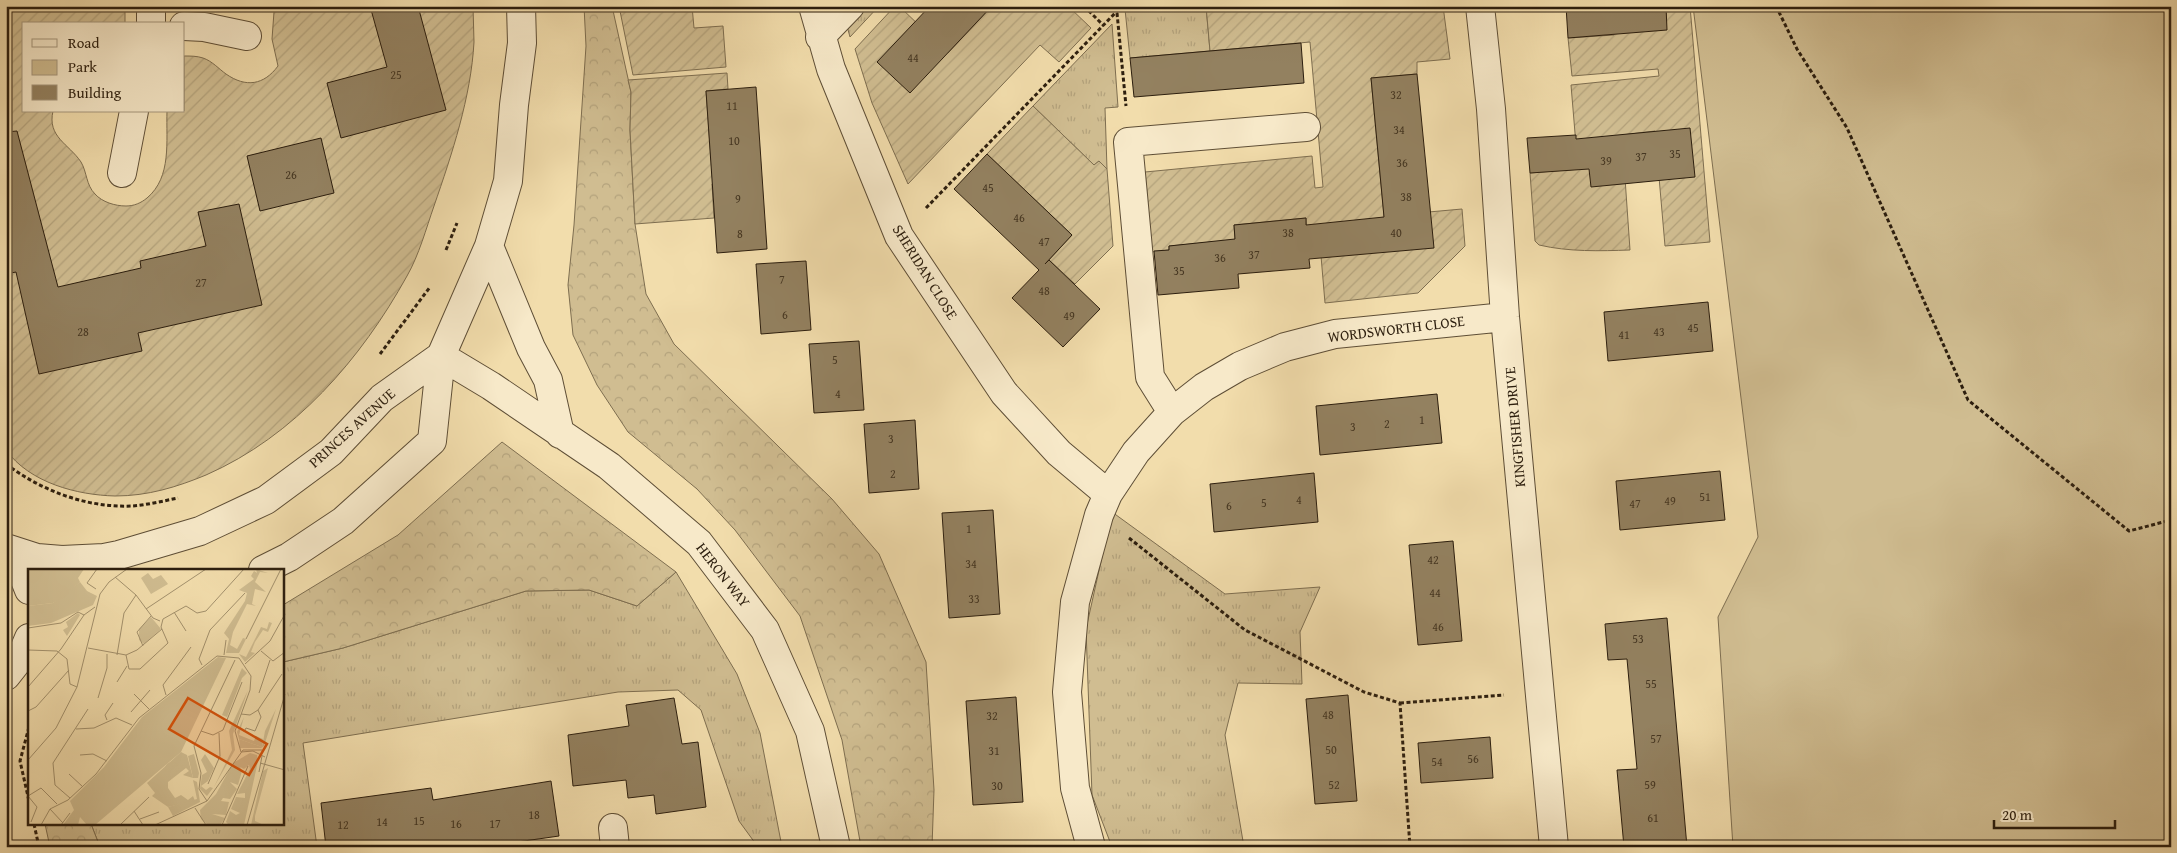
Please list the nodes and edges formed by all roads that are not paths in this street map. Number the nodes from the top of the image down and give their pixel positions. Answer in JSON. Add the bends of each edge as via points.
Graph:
{"nodes":[{"id":1,"x":151,"y":6,"type":"edge"},
{"id":2,"x":520,"y":6,"type":"edge"},
{"id":3,"x":813,"y":6,"type":"edge"},
{"id":4,"x":850,"y":6,"type":"edge"},
{"id":5,"x":1480,"y":6,"type":"edge"},
{"id":6,"x":151,"y":22,"type":"edge"},
{"id":7,"x":185,"y":26,"type":"edge"},
{"id":8,"x":247,"y":36,"type":"dead end"},
{"id":9,"x":820,"y":37,"type":"junction"},
{"id":10,"x":134,"y":112,"type":"edge"},
{"id":11,"x":1306,"y":127,"type":"dead end"},
{"id":12,"x":122,"y":173,"type":"dead end"},
{"id":13,"x":489,"y":246,"type":"junction"},
{"id":14,"x":1505,"y":317,"type":"junction"},
{"id":15,"x":441,"y":356,"type":"junction"},
{"id":16,"x":1172,"y":412,"type":"junction"},
{"id":17,"x":560,"y":434,"type":"junction"},
{"id":18,"x":1103,"y":505,"type":"junction"},
{"id":19,"x":6,"y":548,"type":"edge"},
{"id":20,"x":6,"y":553,"type":"edge"},
{"id":21,"x":265,"y":569,"type":"edge"},
{"id":22,"x":28,"y":587,"type":"edge"},
{"id":23,"x":836,"y":847,"type":"edge"},
{"id":24,"x":1091,"y":847,"type":"edge"},
{"id":25,"x":1554,"y":847,"type":"edge"}],
"edges":[{"from":1,"to":6,"type":"street"},
{"from":2,"to":13,"type":"street","via":[[522,44],[508,181]]},
{"from":3,"to":9,"type":"street","name":"SHERIDAN CLOSE"},
{"from":4,"to":9,"type":"street"},
{"from":5,"to":14,"type":"street","name":"KINGFISHER DRIVE","via":[[1492,109]]},
{"from":7,"to":8,"type":"street"},
{"from":9,"to":18,"type":"street","name":"SHERIDAN CLOSE","via":[[851,123],[899,236],[1004,393]]},
{"from":10,"to":12,"type":"street"},
{"from":11,"to":16,"type":"street","via":[[1128,142],[1150,377]]},
{"from":13,"to":15,"type":"street"},
{"from":13,"to":17,"type":"street","via":[[531,348],[548,380]]},
{"from":14,"to":16,"type":"street","name":"WORDSWORTH CLOSE","via":[[1335,334],[1286,347],[1240,366],[1204,387]]},
{"from":14,"to":25,"type":"street","name":"KINGFISHER DRIVE"},
{"from":15,"to":17,"type":"street","name":"HERON WAY"},
{"from":15,"to":19,"type":"street","name":"PRINCES AVENUE","via":[[382,398],[331,452],[266,500],[200,531],[104,558],[37,558]]},
{"from":15,"to":21,"type":"street","via":[[432,441],[343,521]]},
{"from":16,"to":18,"type":"street","name":"WORDSWORTH CLOSE","via":[[1136,452]]},
{"from":17,"to":23,"type":"street","name":"HERON WAY","via":[[609,466],[700,543],[765,630],[810,731]]},
{"from":18,"to":24,"type":"street","name":"WORDSWORTH CLOSE","via":[[1074,602],[1067,692],[1075,788]]},
{"from":20,"to":22,"type":"street"}]}
